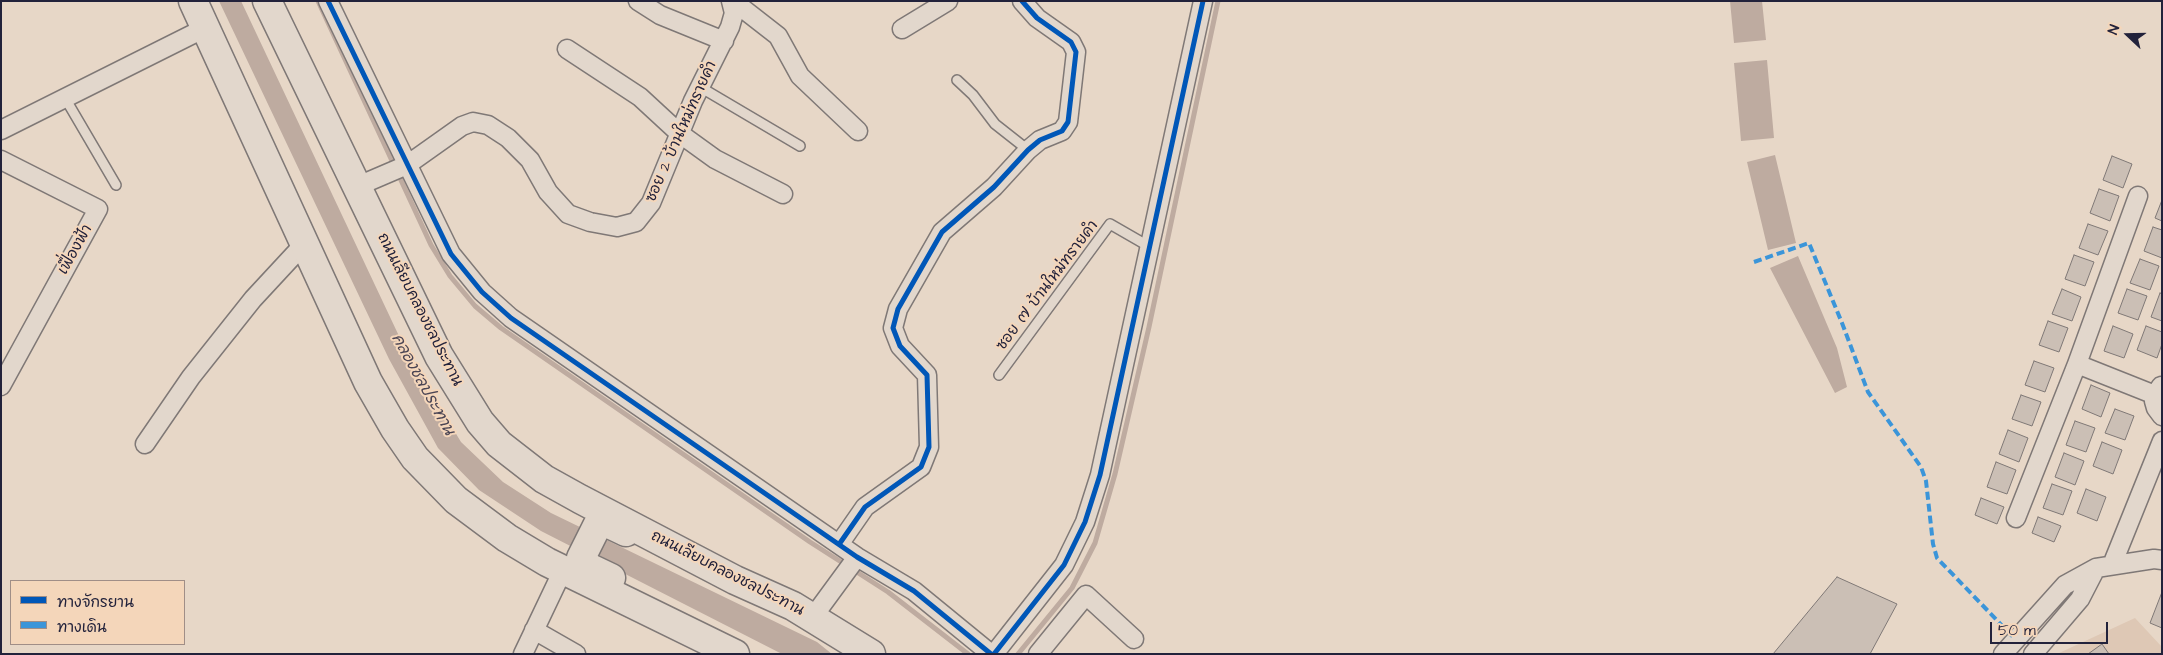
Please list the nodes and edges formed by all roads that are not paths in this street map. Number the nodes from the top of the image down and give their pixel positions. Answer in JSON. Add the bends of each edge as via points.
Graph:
{"nodes":[{"id":1,"x":193,"y":1,"type":"edge"},
{"id":2,"x":267,"y":1,"type":"edge"},
{"id":3,"x":328,"y":1,"type":"edge"},
{"id":4,"x":638,"y":1,"type":"edge"},
{"id":5,"x":732,"y":1,"type":"edge"},
{"id":6,"x":948,"y":1,"type":"edge"},
{"id":7,"x":1022,"y":1,"type":"edge"},
{"id":8,"x":1203,"y":1,"type":"edge"},
{"id":9,"x":207,"y":28,"type":"junction"},
{"id":10,"x":902,"y":30,"type":"dead end"},
{"id":11,"x":724,"y":40,"type":"junction"},
{"id":12,"x":567,"y":49,"type":"dead end"},
{"id":13,"x":957,"y":80,"type":"dead end"},
{"id":14,"x":700,"y":87,"type":"junction"},
{"id":15,"x":65,"y":98,"type":"junction"},
{"id":16,"x":1,"y":130,"type":"edge"},
{"id":17,"x":858,"y":130,"type":"dead end"},
{"id":18,"x":679,"y":134,"type":"junction"},
{"id":19,"x":800,"y":146,"type":"dead end"},
{"id":20,"x":1028,"y":150,"type":"junction"},
{"id":21,"x":1,"y":160,"type":"edge"},
{"id":22,"x":403,"y":166,"type":"junction"},
{"id":23,"x":370,"y":181,"type":"junction"},
{"id":24,"x":116,"y":185,"type":"dead end"},
{"id":25,"x":784,"y":194,"type":"dead end"},
{"id":26,"x":2138,"y":196,"type":"dead end"},
{"id":27,"x":304,"y":244,"type":"junction"},
{"id":28,"x":1150,"y":247,"type":"junction"},
{"id":29,"x":2077,"y":364,"type":"junction"},
{"id":30,"x":999,"y":375,"type":"dead end"},
{"id":31,"x":1,"y":386,"type":"edge"},
{"id":32,"x":2158,"y":390,"type":"edge"},
{"id":33,"x":2162,"y":416,"type":"edge"},
{"id":34,"x":2162,"y":441,"type":"edge"},
{"id":35,"x":145,"y":444,"type":"dead end"},
{"id":36,"x":499,"y":444,"type":"junction"},
{"id":37,"x":2016,"y":518,"type":"dead end"},
{"id":38,"x":591,"y":521,"type":"junction"},
{"id":39,"x":840,"y":543,"type":"junction"},
{"id":40,"x":571,"y":560,"type":"junction"},
{"id":41,"x":854,"y":560,"type":"junction"},
{"id":42,"x":2162,"y":560,"type":"edge"},
{"id":43,"x":2104,"y":567,"type":"junction"},
{"id":44,"x":735,"y":580,"type":"junction"},
{"id":45,"x":813,"y":617,"type":"junction"},
{"id":46,"x":534,"y":630,"type":"junction"},
{"id":47,"x":1134,"y":639,"type":"dead end"},
{"id":48,"x":523,"y":654,"type":"edge"},
{"id":49,"x":576,"y":654,"type":"edge"},
{"id":50,"x":735,"y":654,"type":"edge"},
{"id":51,"x":871,"y":654,"type":"edge"},
{"id":52,"x":992,"y":654,"type":"edge"},
{"id":53,"x":1038,"y":654,"type":"edge"},
{"id":54,"x":2003,"y":654,"type":"edge"},
{"id":55,"x":2033,"y":654,"type":"edge"}],
"edges":[{"from":1,"to":9,"type":"main road"},
{"from":2,"to":23,"type":"main road","name":"ถนนเลียบคลองชลประทาน"},
{"from":3,"to":22,"type":"street"},
{"from":4,"to":11,"type":"street","via":[[660,15]]},
{"from":5,"to":11,"type":"street","name":"ซอย 2 บ้านใหม่ทรายคำ","via":[[734,13]]},
{"from":5,"to":17,"type":"street","via":[[778,36],[800,76]]},
{"from":6,"to":10,"type":"street"},
{"from":7,"to":20,"type":"street","via":[[1037,18],[1071,42],[1076,52],[1068,122],[1062,132],[1040,140]]},
{"from":8,"to":28,"type":"street"},
{"from":9,"to":15,"type":"street"},
{"from":9,"to":27,"type":"main road"},
{"from":11,"to":14,"type":"street","name":"ซอย 2 บ้านใหม่ทรายคำ"},
{"from":12,"to":18,"type":"street","via":[[640,97]]},
{"from":13,"to":20,"type":"lane","via":[[974,95],[995,124]]},
{"from":14,"to":18,"type":"street","name":"ซอย 2 บ้านใหม่ทรายคำ"},
{"from":14,"to":19,"type":"lane"},
{"from":15,"to":16,"type":"street"},
{"from":15,"to":24,"type":"lane"},
{"from":18,"to":22,"type":"street","name":"ซอย 2 บ้านใหม่ทรายคำ","via":[[651,203],[636,222],[617,227],[568,214],[548,192],[530,160],[508,138],[488,125],[473,122],[462,126]]},
{"from":18,"to":25,"type":"street","via":[[716,159]]},
{"from":20,"to":39,"type":"street","via":[[994,187],[942,232],[898,309],[893,328],[900,346],[927,375],[929,448],[921,467],[865,507]]},
{"from":21,"to":31,"type":"street","name":"เฟื่องฟ้า","via":[[98,209]]},
{"from":22,"to":23,"type":"street","name":"ซอย 2 บ้านใหม่ทรายคำ"},
{"from":22,"to":39,"type":"street","via":[[451,254],[482,292],[504,312]]},
{"from":23,"to":36,"type":"main road","name":"ถนนเลียบคลองชลประทาน","via":[[439,356],[480,422]]},
{"from":26,"to":29,"type":"street"},
{"from":27,"to":35,"type":"street","via":[[253,299]]},
{"from":27,"to":40,"type":"main road","via":[[368,382],[415,458],[456,500],[507,538]]},
{"from":28,"to":30,"type":"lane","name":"ซอย ๗ บ้านใหม่ทรายคำ","via":[[1110,224]]},
{"from":28,"to":52,"type":"street","via":[[1100,475],[1085,522],[1064,565]]},
{"from":29,"to":32,"type":"street"},
{"from":29,"to":37,"type":"street"},
{"from":32,"to":33,"type":"street","via":[[2156,408]]},
{"from":34,"to":43,"type":"street"},
{"from":36,"to":38,"type":"main road","via":[[515,471],[582,512]]},
{"from":36,"to":44,"type":"main road","name":"ถนนเลียบคลองชลประทาน","via":[[544,479]]},
{"from":38,"to":40,"type":"main road"},
{"from":38,"to":44,"type":"main road","via":[[605,522]]},
{"from":39,"to":41,"type":"street"},
{"from":40,"to":46,"type":"street"},
{"from":40,"to":50,"type":"main road"},
{"from":41,"to":45,"type":"street"},
{"from":41,"to":52,"type":"street","via":[[914,591]]},
{"from":42,"to":43,"type":"street"},
{"from":43,"to":54,"type":"street","via":[[2065,585]]},
{"from":43,"to":55,"type":"street"},
{"from":44,"to":45,"type":"main road","name":"ถนนเลียบคลองชลประทาน"},
{"from":45,"to":51,"type":"main road","name":"ถนนเลียบคลองชลประทาน"},
{"from":46,"to":48,"type":"street"},
{"from":46,"to":49,"type":"street"},
{"from":47,"to":53,"type":"street","via":[[1086,595]]}]}
